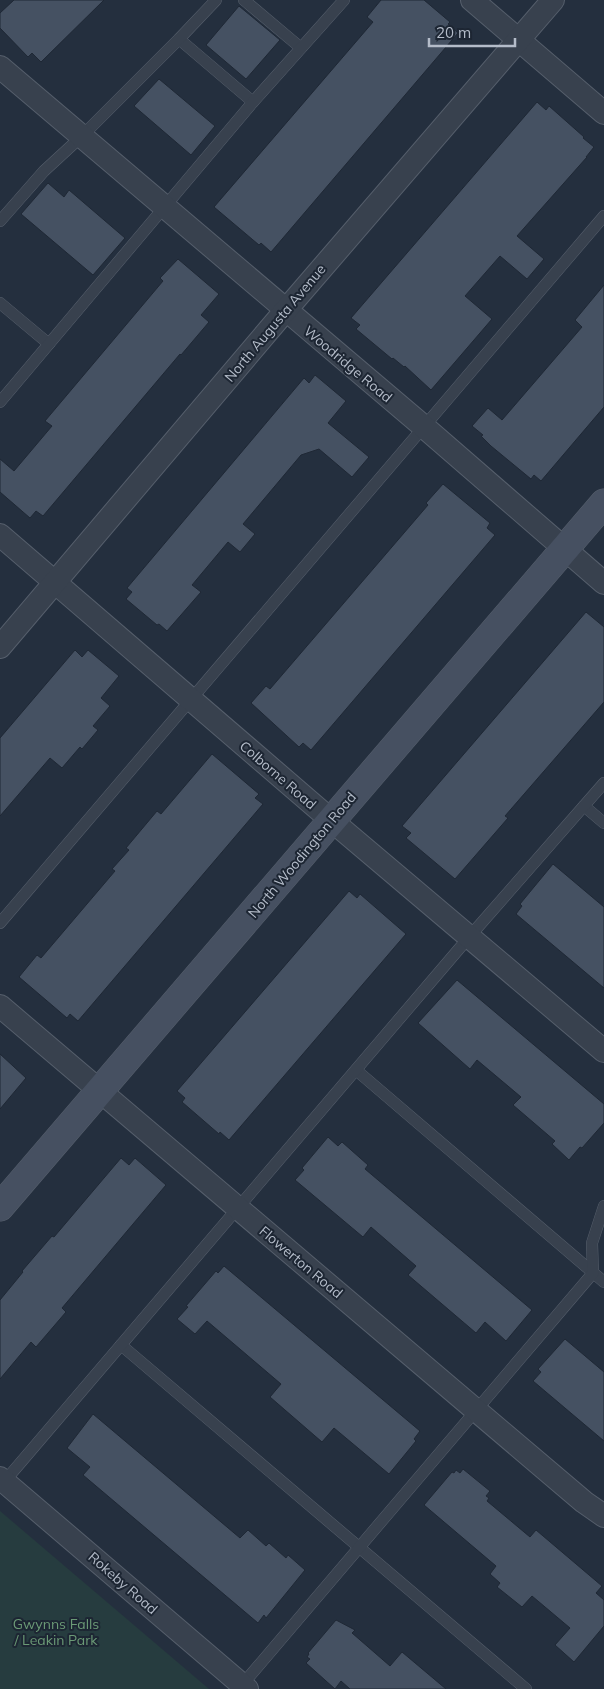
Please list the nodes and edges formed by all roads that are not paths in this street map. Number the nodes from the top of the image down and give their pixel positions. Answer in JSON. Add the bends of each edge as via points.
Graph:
{"nodes":[{"id":1,"x":216,"y":0,"type":"edge"},
{"id":2,"x":244,"y":0,"type":"edge"},
{"id":3,"x":344,"y":0,"type":"edge"},
{"id":4,"x":472,"y":0,"type":"edge"},
{"id":5,"x":553,"y":0,"type":"edge"},
{"id":6,"x":179,"y":39,"type":"junction"},
{"id":7,"x":519,"y":39,"type":"junction"},
{"id":8,"x":301,"y":48,"type":"junction"},
{"id":9,"x":0,"y":67,"type":"edge"},
{"id":10,"x":253,"y":102,"type":"junction"},
{"id":11,"x":604,"y":113,"type":"edge"},
{"id":12,"x":82,"y":136,"type":"junction"},
{"id":13,"x":164,"y":207,"type":"junction"},
{"id":14,"x":604,"y":216,"type":"edge"},
{"id":15,"x":0,"y":221,"type":"edge"},
{"id":16,"x":0,"y":303,"type":"edge"},
{"id":17,"x":285,"y":311,"type":"junction"},
{"id":18,"x":49,"y":344,"type":"junction"},
{"id":19,"x":0,"y":402,"type":"edge"},
{"id":20,"x":423,"y":426,"type":"junction"},
{"id":21,"x":604,"y":503,"type":"edge"},
{"id":22,"x":0,"y":535,"type":"edge"},
{"id":23,"x":564,"y":549,"type":"junction"},
{"id":24,"x":56,"y":583,"type":"junction"},
{"id":25,"x":604,"y":583,"type":"edge"},
{"id":26,"x":0,"y":648,"type":"edge"},
{"id":27,"x":190,"y":700,"type":"junction"},
{"id":28,"x":604,"y":783,"type":"edge"},
{"id":29,"x":584,"y":806,"type":"junction"},
{"id":30,"x":331,"y":820,"type":"junction"},
{"id":31,"x":604,"y":823,"type":"edge"},
{"id":32,"x":0,"y":923,"type":"edge"},
{"id":33,"x":470,"y":936,"type":"junction"},
{"id":34,"x":0,"y":1006,"type":"edge"},
{"id":35,"x":604,"y":1051,"type":"edge"},
{"id":36,"x":356,"y":1070,"type":"junction"},
{"id":37,"x":100,"y":1091,"type":"junction"},
{"id":38,"x":604,"y":1206,"type":"edge"},
{"id":39,"x":0,"y":1207,"type":"edge"},
{"id":40,"x":238,"y":1208,"type":"junction"},
{"id":41,"x":599,"y":1271,"type":"edge"},
{"id":42,"x":604,"y":1282,"type":"edge"},
{"id":43,"x":122,"y":1345,"type":"junction"},
{"id":44,"x":476,"y":1411,"type":"junction"},
{"id":45,"x":2,"y":1480,"type":"edge"},
{"id":46,"x":604,"y":1516,"type":"edge"},
{"id":47,"x":358,"y":1547,"type":"junction"},
{"id":48,"x":244,"y":1687,"type":"edge"},
{"id":49,"x":526,"y":1689,"type":"edge"}],
"edges":[{"from":1,"to":6,"type":"lane"},
{"from":2,"to":8,"type":"lane"},
{"from":3,"to":8,"type":"lane"},
{"from":4,"to":7,"type":"street"},
{"from":5,"to":7,"type":"street","name":"North Augusta Avenue"},
{"from":6,"to":10,"type":"lane"},
{"from":6,"to":12,"type":"lane"},
{"from":7,"to":11,"type":"street"},
{"from":7,"to":17,"type":"street","name":"North Augusta Avenue"},
{"from":8,"to":10,"type":"lane"},
{"from":9,"to":12,"type":"street","name":"Woodridge Road"},
{"from":10,"to":13,"type":"lane"},
{"from":12,"to":13,"type":"street","name":"Woodridge Road"},
{"from":12,"to":15,"type":"lane","via":[[44,171]]},
{"from":13,"to":17,"type":"street","name":"Woodridge Road"},
{"from":13,"to":18,"type":"lane"},
{"from":14,"to":20,"type":"lane"},
{"from":16,"to":18,"type":"lane"},
{"from":17,"to":20,"type":"street","name":"Woodridge Road"},
{"from":17,"to":24,"type":"street","name":"North Augusta Avenue"},
{"from":18,"to":19,"type":"lane"},
{"from":20,"to":23,"type":"street","name":"Woodridge Road"},
{"from":20,"to":27,"type":"lane"},
{"from":21,"to":23,"type":"street","name":"North Woodington Road"},
{"from":22,"to":24,"type":"street","name":"Colborne Road"},
{"from":23,"to":25,"type":"street","name":"Woodridge Road"},
{"from":23,"to":30,"type":"street","name":"North Woodington Road"},
{"from":24,"to":26,"type":"street","name":"North Augusta Avenue"},
{"from":24,"to":27,"type":"street","name":"Colborne Road"},
{"from":27,"to":30,"type":"street","name":"Colborne Road"},
{"from":27,"to":32,"type":"lane"},
{"from":28,"to":29,"type":"lane"},
{"from":29,"to":31,"type":"lane"},
{"from":29,"to":33,"type":"lane"},
{"from":30,"to":33,"type":"street","name":"Colborne Road"},
{"from":30,"to":37,"type":"street","name":"North Woodington Road"},
{"from":33,"to":35,"type":"street","name":"Colborne Road"},
{"from":33,"to":36,"type":"lane"},
{"from":34,"to":37,"type":"street","name":"Flowerton Road"},
{"from":36,"to":40,"type":"lane"},
{"from":36,"to":41,"type":"lane"},
{"from":37,"to":39,"type":"street","name":"North Woodington Road"},
{"from":37,"to":40,"type":"street","name":"Flowerton Road"},
{"from":38,"to":41,"type":"lane","via":[[592,1243]]},
{"from":40,"to":43,"type":"lane"},
{"from":40,"to":44,"type":"street","name":"Flowerton Road"},
{"from":41,"to":42,"type":"lane"},
{"from":41,"to":44,"type":"lane"},
{"from":43,"to":45,"type":"lane"},
{"from":43,"to":47,"type":"lane"},
{"from":44,"to":46,"type":"street","name":"Flowerton Road"},
{"from":44,"to":47,"type":"lane"},
{"from":45,"to":48,"type":"street","name":"Rokeby Road"},
{"from":47,"to":48,"type":"lane"},
{"from":47,"to":49,"type":"lane"}]}
